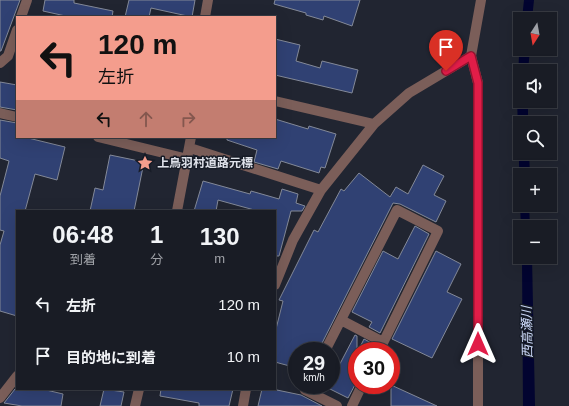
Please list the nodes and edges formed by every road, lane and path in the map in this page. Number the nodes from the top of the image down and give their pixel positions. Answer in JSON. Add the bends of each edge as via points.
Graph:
{"nodes":[{"id":1,"x":27,"y":0,"type":"edge"},
{"id":2,"x":208,"y":0,"type":"edge"},
{"id":3,"x":481,"y":0,"type":"edge"},
{"id":4,"x":21,"y":16,"type":"edge"},
{"id":5,"x":205,"y":16,"type":"edge"},
{"id":6,"x":16,"y":33,"type":"edge"},
{"id":7,"x":471,"y":56,"type":"junction"},
{"id":8,"x":0,"y":63,"type":"edge"},
{"id":9,"x":276,"y":101,"type":"edge"},
{"id":10,"x":0,"y":113,"type":"edge"},
{"id":11,"x":16,"y":117,"type":"edge"},
{"id":12,"x":374,"y":124,"type":"junction"},
{"id":13,"x":102,"y":138,"type":"edge"},
{"id":14,"x":191,"y":138,"type":"edge"},
{"id":15,"x":190,"y":148,"type":"junction"},
{"id":16,"x":188,"y":159,"type":"junction"},
{"id":17,"x":320,"y":190,"type":"junction"},
{"id":18,"x":177,"y":210,"type":"edge"},
{"id":19,"x":276,"y":282,"type":"edge"},
{"id":20,"x":341,"y":320,"type":"junction"},
{"id":21,"x":330,"y":342,"type":"edge"},
{"id":22,"x":374,"y":342,"type":"edge"},
{"id":23,"x":383,"y":342,"type":"edge"},
{"id":24,"x":16,"y":377,"type":"edge"},
{"id":25,"x":139,"y":390,"type":"edge"},
{"id":26,"x":246,"y":390,"type":"edge"},
{"id":27,"x":313,"y":394,"type":"edge"},
{"id":28,"x":358,"y":394,"type":"edge"},
{"id":29,"x":0,"y":398,"type":"edge"},
{"id":30,"x":135,"y":406,"type":"edge"},
{"id":31,"x":243,"y":406,"type":"edge"},
{"id":32,"x":337,"y":406,"type":"edge"},
{"id":33,"x":352,"y":406,"type":"edge"},
{"id":34,"x":478,"y":406,"type":"edge"}],
"edges":[{"from":1,"to":4,"type":"street"},
{"from":2,"to":5,"type":"street"},
{"from":3,"to":7,"type":"street"},
{"from":6,"to":8,"type":"street","via":[[8,56]]},
{"from":7,"to":12,"type":"street","via":[[408,93]]},
{"from":7,"to":34,"type":"street","via":[[478,83]]},
{"from":9,"to":12,"type":"street"},
{"from":10,"to":11,"type":"street"},
{"from":12,"to":17,"type":"street"},
{"from":13,"to":16,"type":"street"},
{"from":14,"to":15,"type":"street"},
{"from":15,"to":16,"type":"street"},
{"from":15,"to":17,"type":"street"},
{"from":16,"to":18,"type":"street"},
{"from":17,"to":19,"type":"street","via":[[293,240]]},
{"from":20,"to":21,"type":"street"},
{"from":20,"to":22,"type":"street"},
{"from":20,"to":23,"type":"street","via":[[397,210],[438,231]]},
{"from":24,"to":29,"type":"street"},
{"from":25,"to":30,"type":"street"},
{"from":26,"to":31,"type":"street"},
{"from":27,"to":32,"type":"street"},
{"from":28,"to":33,"type":"street"}]}
